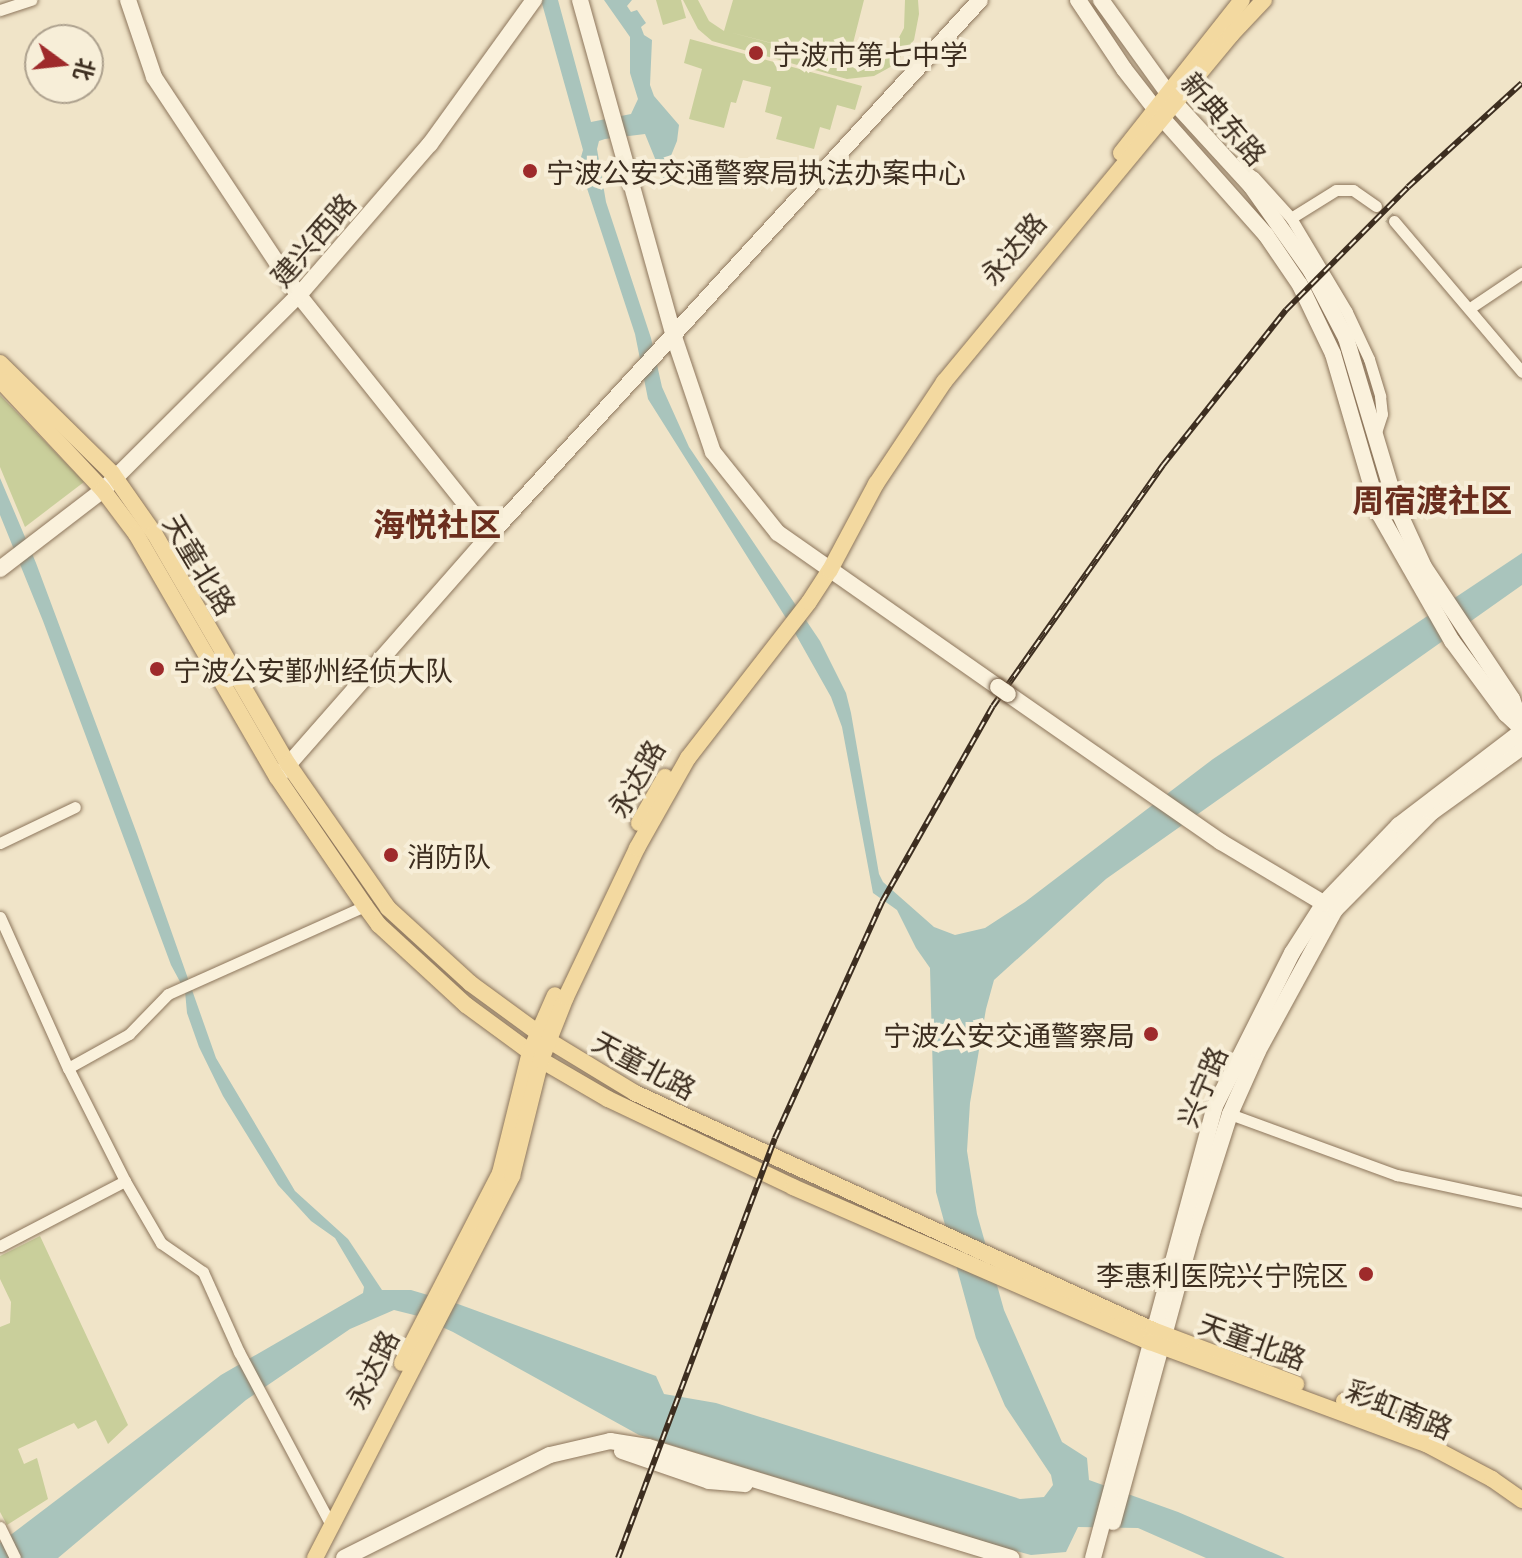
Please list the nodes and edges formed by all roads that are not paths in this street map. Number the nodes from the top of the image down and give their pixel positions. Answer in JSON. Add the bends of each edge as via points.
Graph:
{"nodes":[{"id":1,"x":31,"y":0,"type":"edge"},
{"id":2,"x":128,"y":0,"type":"edge"},
{"id":3,"x":534,"y":0,"type":"edge"},
{"id":4,"x":580,"y":0,"type":"edge"},
{"id":5,"x":980,"y":0,"type":"edge"},
{"id":6,"x":1101,"y":0,"type":"edge"},
{"id":7,"x":1242,"y":0,"type":"edge"},
{"id":8,"x":1264,"y":0,"type":"edge"},
{"id":9,"x":1077,"y":1,"type":"edge"},
{"id":10,"x":0,"y":10,"type":"edge"},
{"id":11,"x":1171,"y":98,"type":"junction"},
{"id":12,"x":1159,"y":114,"type":"junction"},
{"id":13,"x":1226,"y":159,"type":"junction"},
{"id":14,"x":1376,"y":206,"type":"tunnel mouth"},
{"id":15,"x":1291,"y":218,"type":"junction"},
{"id":16,"x":1394,"y":221,"type":"tunnel mouth"},
{"id":17,"x":1522,"y":273,"type":"edge"},
{"id":18,"x":299,"y":295,"type":"junction"},
{"id":19,"x":1470,"y":308,"type":"junction"},
{"id":20,"x":670,"y":342,"type":"junction"},
{"id":21,"x":0,"y":363,"type":"edge"},
{"id":22,"x":1522,"y":372,"type":"edge"},
{"id":23,"x":0,"y":380,"type":"edge"},
{"id":24,"x":1376,"y":434,"type":"junction"},
{"id":25,"x":109,"y":484,"type":"junction"},
{"id":26,"x":490,"y":535,"type":"junction"},
{"id":27,"x":826,"y":567,"type":"junction"},
{"id":28,"x":0,"y":569,"type":"edge"},
{"id":29,"x":1438,"y":602,"type":"junction"},
{"id":30,"x":1522,"y":729,"type":"edge"},
{"id":31,"x":1522,"y":747,"type":"edge"},
{"id":32,"x":283,"y":771,"type":"junction"},
{"id":33,"x":75,"y":807,"type":"dead end"},
{"id":34,"x":0,"y":843,"type":"edge"},
{"id":35,"x":365,"y":906,"type":"junction"},
{"id":36,"x":1330,"y":906,"type":"junction"},
{"id":37,"x":0,"y":917,"type":"edge"},
{"id":38,"x":543,"y":1036,"type":"junction"},
{"id":39,"x":536,"y":1056,"type":"junction"},
{"id":40,"x":68,"y":1068,"type":"junction"},
{"id":41,"x":1230,"y":1114,"type":"junction"},
{"id":42,"x":125,"y":1181,"type":"junction"},
{"id":43,"x":1522,"y":1202,"type":"edge"},
{"id":44,"x":0,"y":1246,"type":"edge"},
{"id":45,"x":1157,"y":1338,"type":"junction"},
{"id":46,"x":1125,"y":1453,"type":"junction"},
{"id":47,"x":1522,"y":1487,"type":"edge"},
{"id":48,"x":1522,"y":1500,"type":"edge"},
{"id":49,"x":329,"y":1522,"type":"junction"},
{"id":50,"x":1,"y":1529,"type":"edge"},
{"id":51,"x":15,"y":1558,"type":"edge"},
{"id":52,"x":306,"y":1558,"type":"edge"},
{"id":53,"x":315,"y":1558,"type":"edge"},
{"id":54,"x":344,"y":1558,"type":"edge"},
{"id":55,"x":1011,"y":1558,"type":"edge"},
{"id":56,"x":1093,"y":1558,"type":"edge"},
{"id":57,"x":1104,"y":1558,"type":"edge"}],
"edges":[{"from":1,"to":10,"type":"street"},
{"from":2,"to":18,"type":"main road","via":[[154,77]]},
{"from":3,"to":18,"type":"main road","name":"建兴西路","via":[[430,144]]},
{"from":4,"to":20,"type":"main road"},
{"from":5,"to":20,"type":"main road"},
{"from":6,"to":11,"type":"main road","name":"新典东路"},
{"from":7,"to":11,"type":"main road"},
{"from":8,"to":11,"type":"main road"},
{"from":9,"to":12,"type":"main road","name":"新典东路"},
{"from":11,"to":12,"type":"main road","name":"永达路"},
{"from":11,"to":13,"type":"main road","name":"新典东路"},
{"from":12,"to":27,"type":"main road","name":"永达路","via":[[920,414]]},
{"from":12,"to":29,"type":"main road","name":"新典东路","via":[[1266,235],[1300,285],[1333,354],[1380,515]]},
{"from":13,"to":15,"type":"street","via":[[1254,177]]},
{"from":13,"to":24,"type":"main road","name":"新典东路","via":[[1311,271],[1346,338]]},
{"from":14,"to":15,"type":"street","via":[[1353,190],[1336,190]]},
{"from":15,"to":24,"type":"street","via":[[1369,359],[1382,414]]},
{"from":16,"to":19,"type":"street"},
{"from":17,"to":19,"type":"street"},
{"from":18,"to":25,"type":"main road","name":"建兴西路"},
{"from":18,"to":26,"type":"main road"},
{"from":19,"to":22,"type":"street"},
{"from":20,"to":26,"type":"main road"},
{"from":20,"to":27,"type":"main road","via":[[713,452],[778,533]]},
{"from":21,"to":25,"type":"main road","name":"天童北路"},
{"from":23,"to":25,"type":"main road","name":"天童北路"},
{"from":24,"to":29,"type":"main road","name":"新典东路","via":[[1397,508]]},
{"from":25,"to":28,"type":"main road","name":"建兴西路"},
{"from":25,"to":32,"type":"main road","name":"天童北路"},
{"from":26,"to":32,"type":"main road"},
{"from":27,"to":36,"type":"main road","via":[[1195,824]]},
{"from":27,"to":38,"type":"main road","name":"永达路","via":[[688,758]]},
{"from":29,"to":30,"type":"main road","via":[[1452,641]]},
{"from":29,"to":30,"type":"main road","via":[[1468,630],[1512,699]]},
{"from":30,"to":36,"type":"main road","name":"兴宁路","via":[[1399,825]]},
{"from":31,"to":36,"type":"main road","name":"兴宁路","via":[[1432,812]]},
{"from":32,"to":35,"type":"main road","name":"天童北路"},
{"from":32,"to":38,"type":"main road","name":"天童北路","via":[[388,908],[470,983]]},
{"from":33,"to":34,"type":"street"},
{"from":35,"to":39,"type":"main road","name":"天童北路","via":[[466,1005]]},
{"from":35,"to":40,"type":"street","via":[[168,994],[129,1034]]},
{"from":36,"to":41,"type":"main road","name":"兴宁路"},
{"from":36,"to":45,"type":"main road","name":"兴宁路","via":[[1292,953],[1214,1108]]},
{"from":37,"to":40,"type":"street"},
{"from":38,"to":39,"type":"main road","name":"永达路"},
{"from":38,"to":45,"type":"main road","name":"天童北路","via":[[635,1093],[999,1258]]},
{"from":39,"to":45,"type":"main road","name":"天童北路","via":[[608,1099],[921,1243]]},
{"from":39,"to":49,"type":"main road","name":"永达路","via":[[500,1173]]},
{"from":40,"to":42,"type":"street"},
{"from":41,"to":43,"type":"street","via":[[1397,1175]]},
{"from":41,"to":45,"type":"main road","name":"兴宁路"},
{"from":42,"to":44,"type":"street"},
{"from":42,"to":49,"type":"street","via":[[161,1243],[203,1272]]},
{"from":45,"to":46,"type":"main road","name":"兴宁路"},
{"from":45,"to":47,"type":"main road","name":"天童北路","via":[[1404,1424]]},
{"from":45,"to":48,"type":"main road","name":"彩虹南路","via":[[1426,1444]]},
{"from":46,"to":56,"type":"main road","name":"兴宁路"},
{"from":46,"to":57,"type":"main road"},
{"from":49,"to":52,"type":"main road","name":"永达路"},
{"from":49,"to":53,"type":"main road","name":"永达路"},
{"from":50,"to":51,"type":"street"},
{"from":54,"to":55,"type":"main road","via":[[550,1455],[588,1446],[628,1452],[709,1481],[771,1487]]}]}
